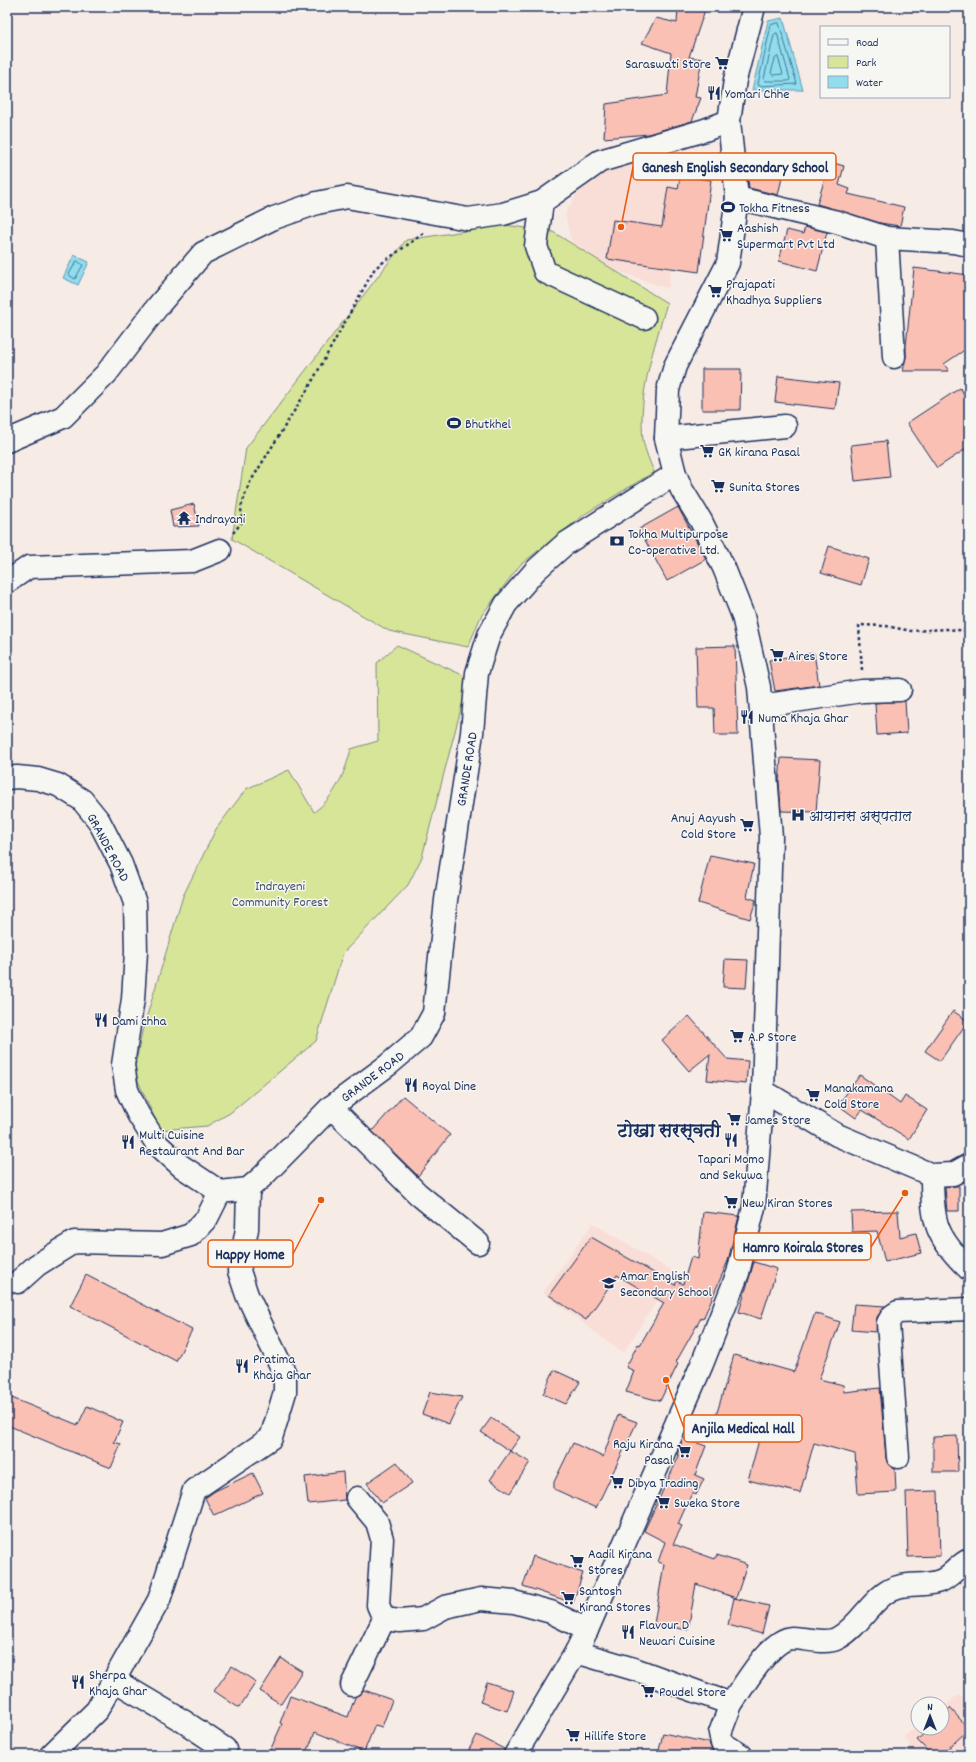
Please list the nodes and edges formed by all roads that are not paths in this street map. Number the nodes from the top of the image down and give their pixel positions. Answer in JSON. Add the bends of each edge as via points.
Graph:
{"nodes":[{"id":1,"x":754,"y":7,"type":"edge"},
{"id":2,"x":729,"y":121,"type":"junction"},
{"id":3,"x":737,"y":198,"type":"junction"},
{"id":4,"x":542,"y":202,"type":"junction"},
{"id":5,"x":887,"y":238,"type":"junction"},
{"id":6,"x":969,"y":245,"type":"edge"},
{"id":7,"x":644,"y":318,"type":"dead end"},
{"id":8,"x":894,"y":357,"type":"dead end"},
{"id":9,"x":785,"y":426,"type":"dead end"},
{"id":10,"x":666,"y":438,"type":"junction"},
{"id":11,"x":7,"y":441,"type":"edge"},
{"id":12,"x":674,"y":474,"type":"junction"},
{"id":13,"x":220,"y":550,"type":"road end"},
{"id":14,"x":7,"y":582,"type":"edge"},
{"id":15,"x":900,"y":690,"type":"dead end"},
{"id":16,"x":760,"y":706,"type":"junction"},
{"id":17,"x":7,"y":778,"type":"edge"},
{"id":18,"x":763,"y":1091,"type":"junction"},
{"id":19,"x":331,"y":1107,"type":"junction"},
{"id":20,"x":969,"y":1165,"type":"edge"},
{"id":21,"x":932,"y":1175,"type":"junction"},
{"id":22,"x":248,"y":1189,"type":"junction"},
{"id":23,"x":220,"y":1192,"type":"junction"},
{"id":24,"x":478,"y":1243,"type":"dead end"},
{"id":25,"x":969,"y":1269,"type":"edge"},
{"id":26,"x":18,"y":1282,"type":"dead end"},
{"id":27,"x":969,"y":1308,"type":"edge"},
{"id":28,"x":898,"y":1457,"type":"dead end"},
{"id":29,"x":357,"y":1498,"type":"dead end"},
{"id":30,"x":969,"y":1560,"type":"edge"},
{"id":31,"x":384,"y":1619,"type":"junction"},
{"id":32,"x":587,"y":1630,"type":"junction"},
{"id":33,"x":576,"y":1652,"type":"junction"},
{"id":34,"x":114,"y":1680,"type":"junction"},
{"id":35,"x":352,"y":1685,"type":"dead end"},
{"id":36,"x":731,"y":1704,"type":"junction"},
{"id":37,"x":51,"y":1755,"type":"edge"},
{"id":38,"x":222,"y":1755,"type":"edge"},
{"id":39,"x":515,"y":1755,"type":"edge"},
{"id":40,"x":741,"y":1755,"type":"edge"}],
"edges":[{"from":1,"to":2,"type":"street","via":[[734,80]]},
{"from":2,"to":3,"type":"street"},
{"from":2,"to":4,"type":"street","via":[[600,161]]},
{"from":3,"to":5,"type":"street","via":[[837,222]]},
{"from":3,"to":10,"type":"street","via":[[728,263],[675,366],[668,390]]},
{"from":4,"to":7,"type":"street","via":[[536,246],[545,272]]},
{"from":4,"to":11,"type":"street","via":[[503,214],[468,219],[347,198],[317,203],[274,218],[203,254],[158,306],[106,374],[63,417]]},
{"from":5,"to":6,"type":"street"},
{"from":5,"to":8,"type":"street"},
{"from":9,"to":10,"type":"street"},
{"from":10,"to":12,"type":"street"},
{"from":12,"to":16,"type":"street","via":[[701,521],[743,616],[759,686]]},
{"from":12,"to":19,"type":"street","name":"GRANDE ROAD","via":[[565,544],[536,570],[506,604],[489,635],[478,673],[472,732],[446,900],[434,1013],[421,1037]]},
{"from":13,"to":14,"type":"street","via":[[192,561],[29,567]]},
{"from":15,"to":16,"type":"street","via":[[862,691]]},
{"from":16,"to":18,"type":"street","via":[[771,837]]},
{"from":17,"to":23,"type":"street","name":"GRANDE ROAD","via":[[38,779],[58,785],[82,800],[99,821],[122,864],[135,903],[136,917],[133,999],[123,1065],[128,1090],[138,1114],[157,1144],[181,1166]]},
{"from":18,"to":21,"type":"street","via":[[837,1135]]},
{"from":18,"to":32,"type":"street","via":[[754,1207],[738,1273],[702,1364]]},
{"from":19,"to":22,"type":"street","name":"GRANDE ROAD"},
{"from":19,"to":24,"type":"street","via":[[418,1194]]},
{"from":20,"to":21,"type":"street","via":[[954,1174]]},
{"from":21,"to":25,"type":"street","via":[[932,1207],[938,1230],[954,1254]]},
{"from":22,"to":23,"type":"street"},
{"from":22,"to":34,"type":"street","via":[[247,1229],[239,1271],[247,1295],[285,1374],[285,1392],[271,1438],[194,1490],[159,1600]]},
{"from":23,"to":26,"type":"street","via":[[207,1218],[191,1235],[162,1244],[74,1242],[37,1265]]},
{"from":27,"to":28,"type":"street","via":[[898,1312],[888,1323]]},
{"from":29,"to":31,"type":"street","via":[[377,1522],[382,1540],[378,1605]]},
{"from":30,"to":36,"type":"street","via":[[939,1582],[900,1585],[884,1593],[837,1639],[791,1638],[780,1642],[767,1653]]},
{"from":31,"to":32,"type":"street","via":[[423,1619],[445,1606],[481,1599],[514,1602],[551,1612]]},
{"from":31,"to":35,"type":"street"},
{"from":32,"to":33,"type":"street"},
{"from":33,"to":36,"type":"street","via":[[637,1670]]},
{"from":33,"to":39,"type":"street"},
{"from":34,"to":37,"type":"street","via":[[97,1710]]},
{"from":34,"to":38,"type":"street","via":[[225,1749]]},
{"from":36,"to":40,"type":"street","via":[[720,1733],[722,1743]]}]}
